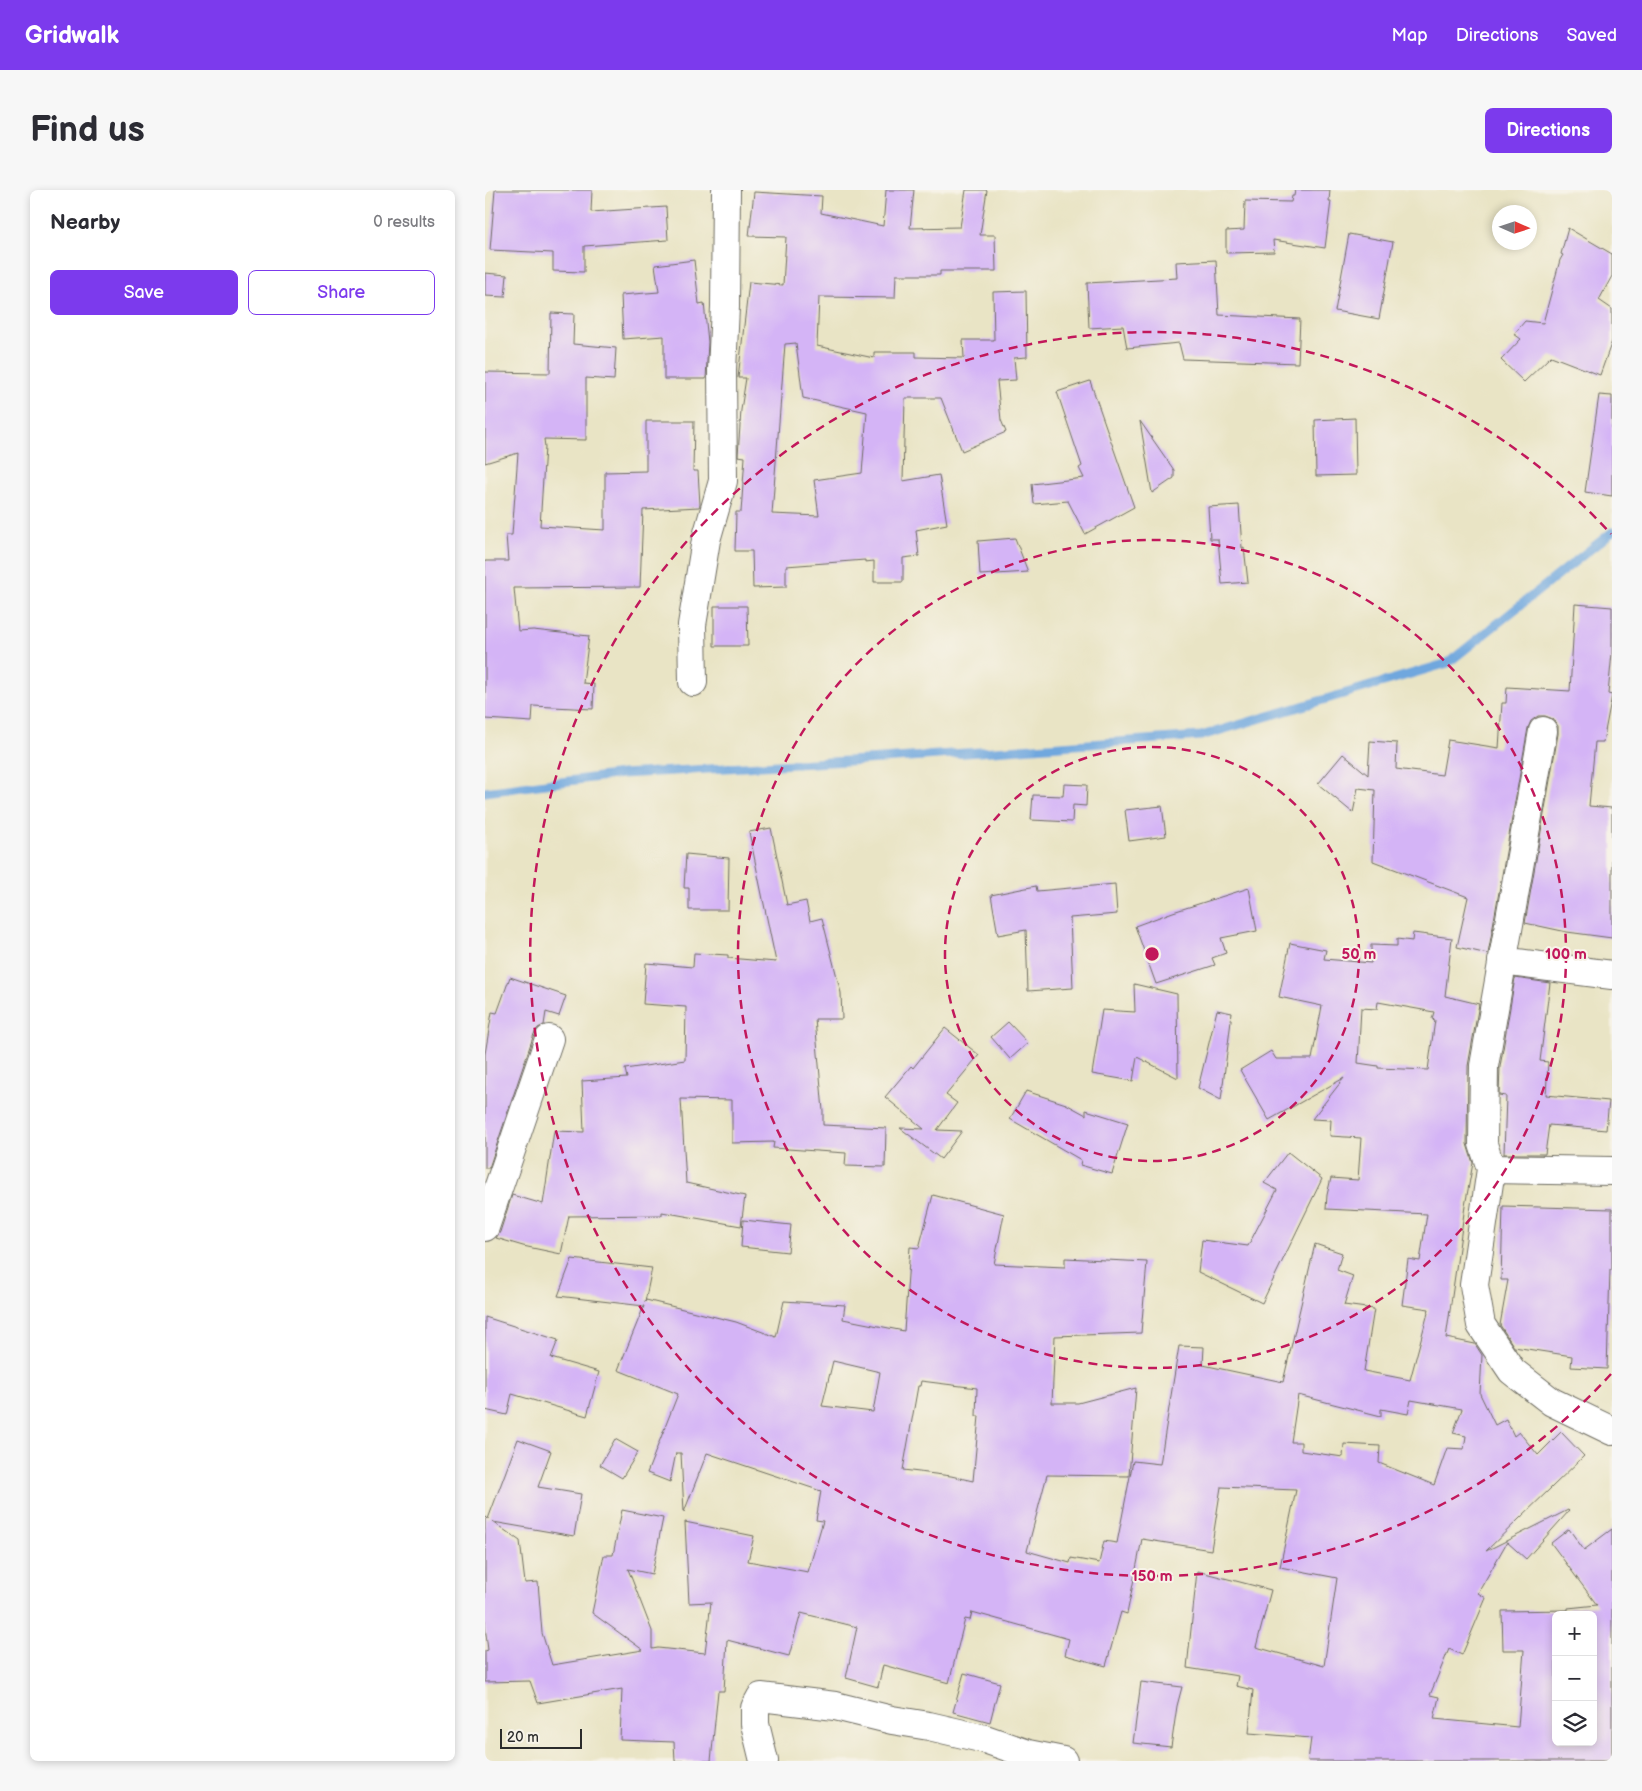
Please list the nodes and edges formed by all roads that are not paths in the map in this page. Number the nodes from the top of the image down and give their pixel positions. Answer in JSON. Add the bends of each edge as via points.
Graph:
{"nodes":[{"id":1,"x":726,"y":190,"type":"edge"},
{"id":2,"x":693,"y":682,"type":"dead end"},
{"id":3,"x":1543,"y":732,"type":"dead end"},
{"id":4,"x":1502,"y":960,"type":"junction"},
{"id":5,"x":1612,"y":975,"type":"edge"},
{"id":6,"x":549,"y":1038,"type":"dead end"},
{"id":7,"x":1491,"y":1169,"type":"junction"},
{"id":8,"x":1612,"y":1171,"type":"edge"},
{"id":9,"x":485,"y":1227,"type":"edge"},
{"id":10,"x":1612,"y":1432,"type":"edge"},
{"id":11,"x":764,"y":1761,"type":"edge"},
{"id":12,"x":1063,"y":1761,"type":"edge"}],
"edges":[{"from":1,"to":2,"type":"street","via":[[723,481],[705,540],[692,625]]},
{"from":3,"to":4,"type":"street"},
{"from":4,"to":5,"type":"street"},
{"from":4,"to":7,"type":"street","via":[[1483,1066],[1483,1144]]},
{"from":6,"to":9,"type":"street"},
{"from":7,"to":8,"type":"street"},
{"from":7,"to":10,"type":"street","via":[[1474,1285],[1481,1325],[1512,1371],[1552,1402]]},
{"from":11,"to":12,"type":"street","via":[[755,1724],[755,1708],[761,1697],[835,1706],[985,1739],[1028,1754]]}]}
